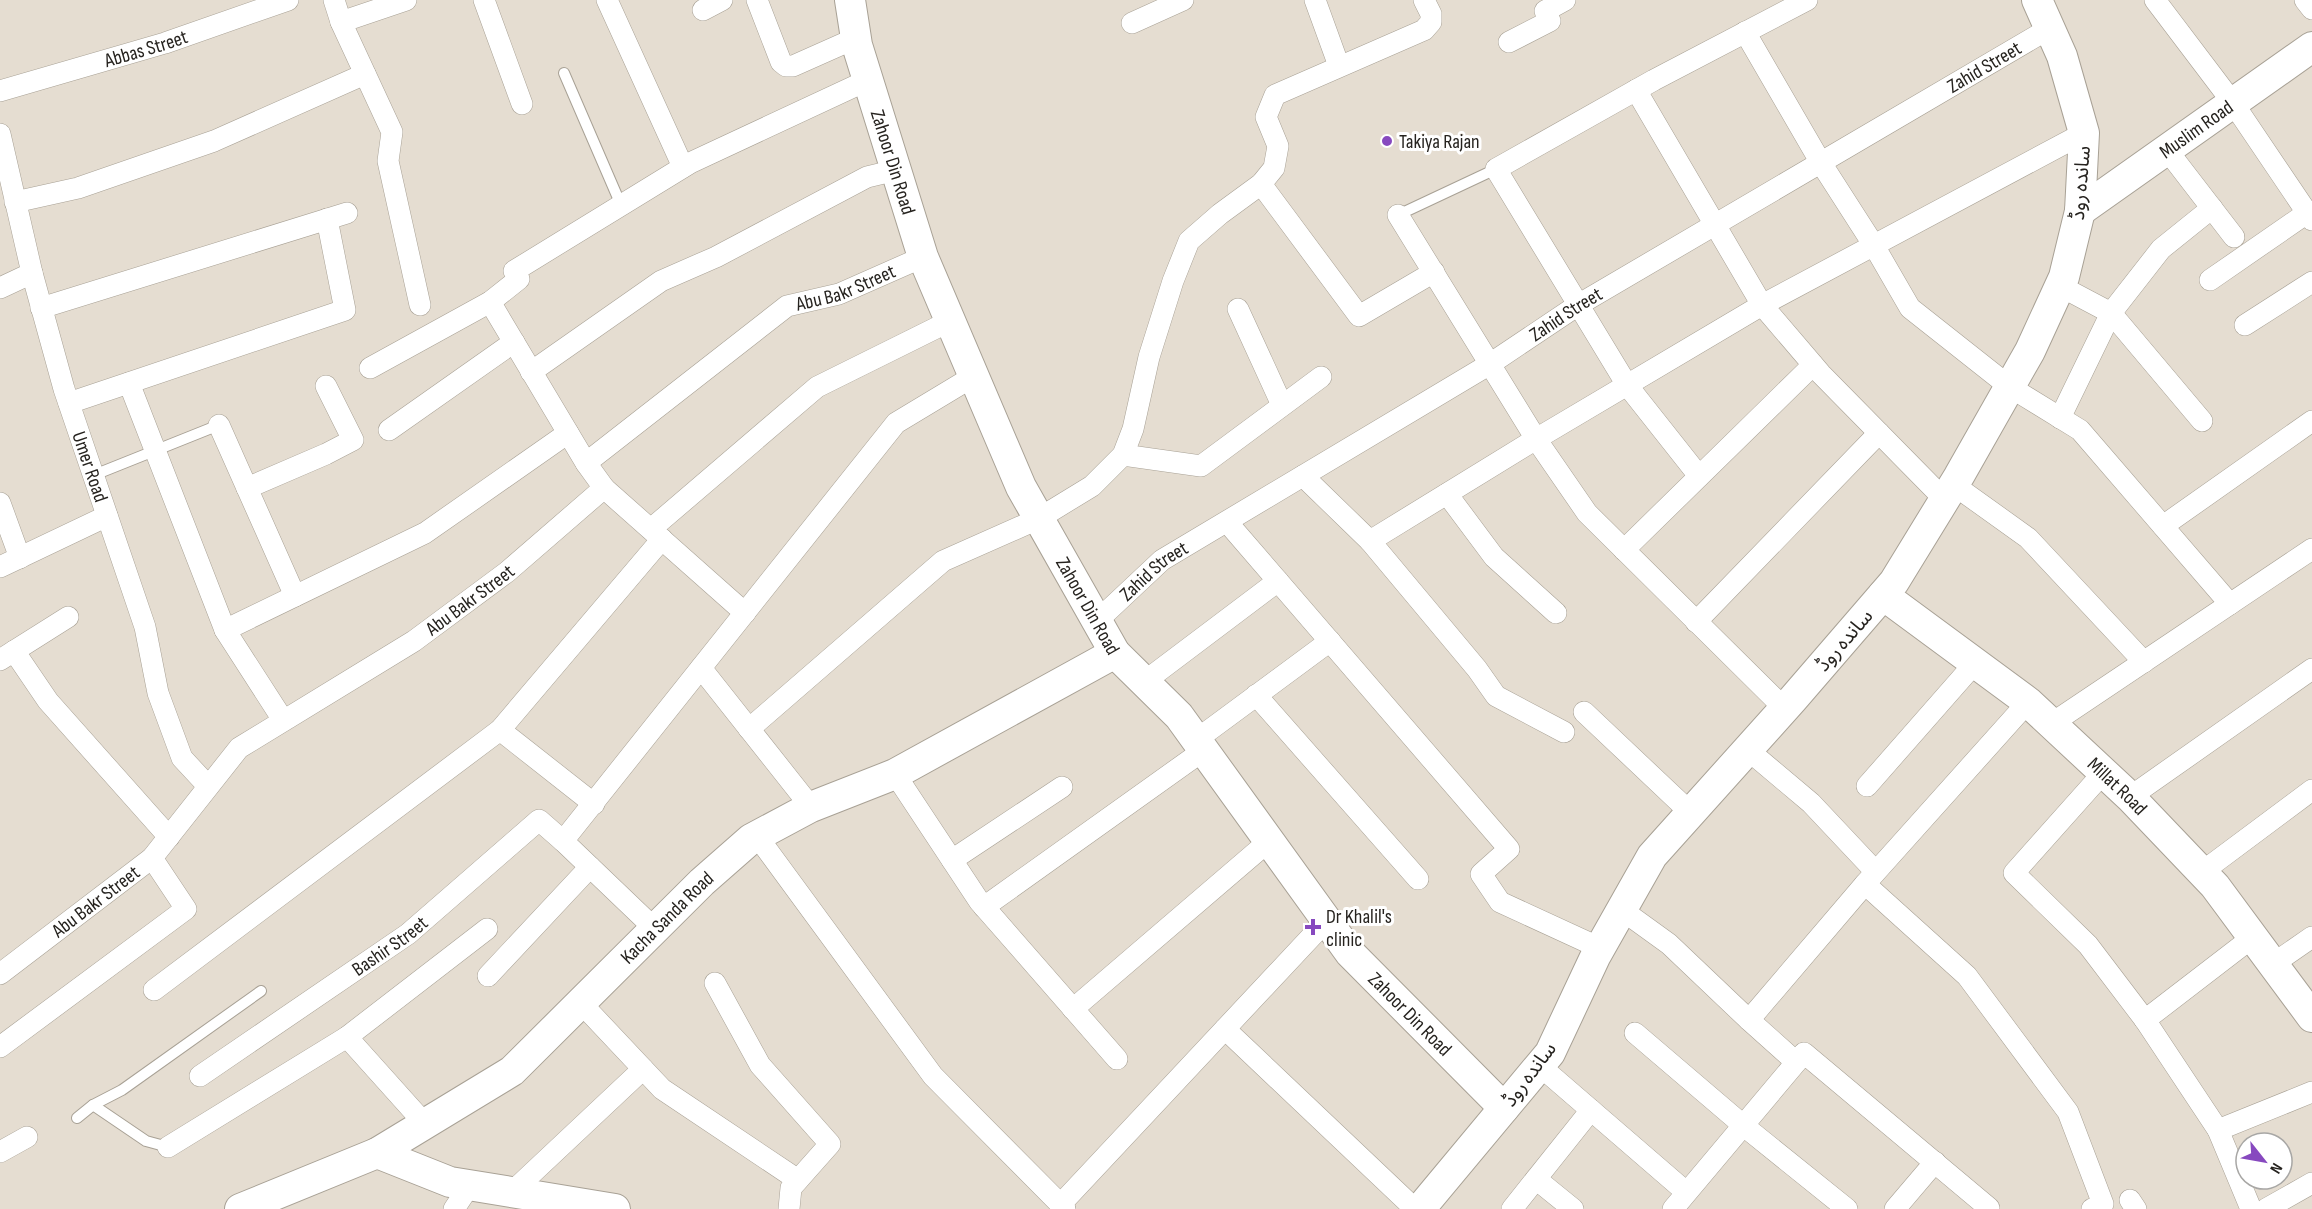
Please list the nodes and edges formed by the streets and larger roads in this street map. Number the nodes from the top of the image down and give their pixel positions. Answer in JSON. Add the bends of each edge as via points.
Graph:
{"nodes":[{"id":1,"x":288,"y":0,"type":"edge"},
{"id":2,"x":334,"y":0,"type":"edge"},
{"id":3,"x":406,"y":0,"type":"edge"},
{"id":4,"x":484,"y":0,"type":"edge"},
{"id":5,"x":607,"y":0,"type":"edge"},
{"id":6,"x":722,"y":0,"type":"edge"},
{"id":7,"x":757,"y":0,"type":"edge"},
{"id":8,"x":850,"y":0,"type":"edge"},
{"id":9,"x":1183,"y":0,"type":"edge"},
{"id":10,"x":1315,"y":0,"type":"edge"},
{"id":11,"x":1424,"y":0,"type":"edge"},
{"id":12,"x":1564,"y":0,"type":"edge"},
{"id":13,"x":1807,"y":0,"type":"edge"},
{"id":14,"x":2037,"y":0,"type":"edge"},
{"id":15,"x":2155,"y":0,"type":"edge"},
{"id":16,"x":2305,"y":0,"type":"edge"},
{"id":17,"x":2312,"y":9,"type":"edge"},
{"id":18,"x":703,"y":10,"type":"dead end"},
{"id":19,"x":341,"y":22,"type":"junction"},
{"id":20,"x":1132,"y":23,"type":"dead end"},
{"id":21,"x":2050,"y":28,"type":"junction"},
{"id":22,"x":1745,"y":33,"type":"junction"},
{"id":23,"x":856,"y":38,"type":"junction"},
{"id":24,"x":1509,"y":42,"type":"dead end"},
{"id":25,"x":2312,"y":47,"type":"edge"},
{"id":26,"x":1340,"y":66,"type":"junction"},
{"id":27,"x":365,"y":74,"type":"junction"},
{"id":28,"x":868,"y":80,"type":"junction"},
{"id":29,"x":1636,"y":90,"type":"junction"},
{"id":30,"x":0,"y":91,"type":"edge"},
{"id":31,"x":2233,"y":103,"type":"junction"},
{"id":32,"x":522,"y":104,"type":"dead end"},
{"id":33,"x":2084,"y":133,"type":"junction"},
{"id":34,"x":0,"y":134,"type":"edge"},
{"id":35,"x":2167,"y":150,"type":"junction"},
{"id":36,"x":1821,"y":163,"type":"junction"},
{"id":37,"x":683,"y":167,"type":"junction"},
{"id":38,"x":896,"y":170,"type":"junction"},
{"id":39,"x":1261,"y":184,"type":"junction"},
{"id":40,"x":15,"y":202,"type":"junction"},
{"id":41,"x":2212,"y":208,"type":"junction"},
{"id":42,"x":2080,"y":211,"type":"junction"},
{"id":43,"x":1398,"y":215,"type":"road end"},
{"id":44,"x":2309,"y":216,"type":"edge"},
{"id":45,"x":1715,"y":225,"type":"junction"},
{"id":46,"x":2234,"y":237,"type":"dead end"},
{"id":47,"x":1873,"y":244,"type":"junction"},
{"id":48,"x":923,"y":257,"type":"junction"},
{"id":49,"x":1434,"y":272,"type":"junction"},
{"id":50,"x":32,"y":273,"type":"junction"},
{"id":51,"x":2210,"y":280,"type":"dead end"},
{"id":52,"x":2312,"y":282,"type":"edge"},
{"id":53,"x":2060,"y":286,"type":"junction"},
{"id":54,"x":0,"y":288,"type":"edge"},
{"id":55,"x":490,"y":302,"type":"junction"},
{"id":56,"x":1762,"y":304,"type":"junction"},
{"id":57,"x":420,"y":305,"type":"dead end"},
{"id":58,"x":1578,"y":305,"type":"junction"},
{"id":59,"x":41,"y":308,"type":"junction"},
{"id":60,"x":1238,"y":309,"type":"dead end"},
{"id":61,"x":2111,"y":313,"type":"junction"},
{"id":62,"x":950,"y":321,"type":"junction"},
{"id":63,"x":2245,"y":325,"type":"dead end"},
{"id":64,"x":514,"y":342,"type":"junction"},
{"id":65,"x":1490,"y":364,"type":"junction"},
{"id":66,"x":1813,"y":365,"type":"junction"},
{"id":67,"x":370,"y":368,"type":"dead end"},
{"id":68,"x":531,"y":372,"type":"junction"},
{"id":69,"x":974,"y":376,"type":"junction"},
{"id":70,"x":1321,"y":377,"type":"dead end"},
{"id":71,"x":129,"y":383,"type":"junction"},
{"id":72,"x":1627,"y":385,"type":"junction"},
{"id":73,"x":326,"y":386,"type":"dead end"},
{"id":74,"x":2010,"y":387,"type":"junction"},
{"id":75,"x":69,"y":404,"type":"junction"},
{"id":76,"x":1282,"y":405,"type":"junction"},
{"id":77,"x":2060,"y":418,"type":"junction"},
{"id":78,"x":2202,"y":421,"type":"dead end"},
{"id":79,"x":2312,"y":421,"type":"edge"},
{"id":80,"x":219,"y":425,"type":"road end"},
{"id":81,"x":389,"y":430,"type":"dead end"},
{"id":82,"x":568,"y":433,"type":"junction"},
{"id":83,"x":1879,"y":433,"type":"junction"},
{"id":84,"x":1536,"y":439,"type":"junction"},
{"id":85,"x":1123,"y":455,"type":"junction"},
{"id":86,"x":586,"y":463,"type":"junction"},
{"id":87,"x":1303,"y":476,"type":"junction"},
{"id":88,"x":1699,"y":476,"type":"junction"},
{"id":89,"x":247,"y":488,"type":"junction"},
{"id":90,"x":604,"y":488,"type":"junction"},
{"id":91,"x":1949,"y":493,"type":"junction"},
{"id":92,"x":1447,"y":494,"type":"junction"},
{"id":93,"x":0,"y":503,"type":"edge"},
{"id":94,"x":107,"y":516,"type":"junction"},
{"id":95,"x":1038,"y":519,"type":"junction"},
{"id":96,"x":1227,"y":522,"type":"junction"},
{"id":97,"x":2163,"y":526,"type":"junction"},
{"id":98,"x":656,"y":534,"type":"junction"},
{"id":99,"x":1370,"y":542,"type":"junction"},
{"id":100,"x":2312,"y":549,"type":"edge"},
{"id":101,"x":1624,"y":550,"type":"junction"},
{"id":102,"x":20,"y":558,"type":"junction"},
{"id":103,"x":0,"y":567,"type":"edge"},
{"id":104,"x":1278,"y":581,"type":"junction"},
{"id":105,"x":1883,"y":595,"type":"junction"},
{"id":106,"x":295,"y":596,"type":"junction"},
{"id":107,"x":2230,"y":604,"type":"junction"},
{"id":108,"x":745,"y":613,"type":"junction"},
{"id":109,"x":1556,"y":614,"type":"dead end"},
{"id":110,"x":68,"y":617,"type":"dead end"},
{"id":111,"x":1096,"y":621,"type":"junction"},
{"id":112,"x":1696,"y":622,"type":"junction"},
{"id":113,"x":225,"y":630,"type":"junction"},
{"id":114,"x":1330,"y":641,"type":"junction"},
{"id":115,"x":1114,"y":653,"type":"junction"},
{"id":116,"x":7,"y":656,"type":"edge"},
{"id":117,"x":2144,"y":662,"type":"junction"},
{"id":118,"x":1975,"y":663,"type":"junction"},
{"id":119,"x":701,"y":668,"type":"junction"},
{"id":120,"x":2312,"y":669,"type":"edge"},
{"id":121,"x":1144,"y":682,"type":"junction"},
{"id":122,"x":1256,"y":695,"type":"junction"},
{"id":123,"x":2028,"y":702,"type":"junction"},
{"id":124,"x":1785,"y":709,"type":"junction"},
{"id":125,"x":1584,"y":712,"type":"dead end"},
{"id":126,"x":283,"y":720,"type":"junction"},
{"id":127,"x":2051,"y":724,"type":"junction"},
{"id":128,"x":749,"y":729,"type":"junction"},
{"id":129,"x":500,"y":730,"type":"junction"},
{"id":130,"x":1564,"y":732,"type":"dead end"},
{"id":131,"x":1200,"y":745,"type":"junction"},
{"id":132,"x":1748,"y":750,"type":"junction"},
{"id":133,"x":2104,"y":772,"type":"junction"},
{"id":134,"x":895,"y":774,"type":"junction"},
{"id":135,"x":208,"y":786,"type":"junction"},
{"id":136,"x":1867,"y":786,"type":"dead end"},
{"id":137,"x":1062,"y":787,"type":"dead end"},
{"id":138,"x":2312,"y":790,"type":"edge"},
{"id":139,"x":2130,"y":797,"type":"junction"},
{"id":140,"x":594,"y":804,"type":"junction"},
{"id":141,"x":811,"y":807,"type":"junction"},
{"id":142,"x":1692,"y":814,"type":"junction"},
{"id":143,"x":757,"y":836,"type":"junction"},
{"id":144,"x":169,"y":837,"type":"junction"},
{"id":145,"x":564,"y":841,"type":"junction"},
{"id":146,"x":1269,"y":841,"type":"junction"},
{"id":147,"x":152,"y":858,"type":"junction"},
{"id":148,"x":952,"y":860,"type":"junction"},
{"id":149,"x":591,"y":867,"type":"junction"},
{"id":150,"x":2202,"y":872,"type":"junction"},
{"id":151,"x":1870,"y":878,"type":"junction"},
{"id":152,"x":1418,"y":879,"type":"dead end"},
{"id":153,"x":984,"y":907,"type":"junction"},
{"id":154,"x":1622,"y":910,"type":"junction"},
{"id":155,"x":1326,"y":921,"type":"junction"},
{"id":156,"x":487,"y":929,"type":"dead end"},
{"id":157,"x":655,"y":929,"type":"junction"},
{"id":158,"x":2253,"y":937,"type":"junction"},
{"id":159,"x":2312,"y":937,"type":"edge"},
{"id":160,"x":1600,"y":948,"type":"junction"},
{"id":161,"x":2273,"y":964,"type":"junction"},
{"id":162,"x":0,"y":974,"type":"edge"},
{"id":163,"x":488,"y":976,"type":"dead end"},
{"id":164,"x":715,"y":983,"type":"dead end"},
{"id":165,"x":154,"y":990,"type":"dead end"},
{"id":166,"x":581,"y":1003,"type":"junction"},
{"id":167,"x":1073,"y":1008,"type":"junction"},
{"id":168,"x":2312,"y":1017,"type":"edge"},
{"id":169,"x":1749,"y":1020,"type":"junction"},
{"id":170,"x":2145,"y":1020,"type":"junction"},
{"id":171,"x":1225,"y":1029,"type":"junction"},
{"id":172,"x":1635,"y":1033,"type":"dead end"},
{"id":173,"x":347,"y":1037,"type":"junction"},
{"id":174,"x":0,"y":1047,"type":"edge"},
{"id":175,"x":1117,"y":1059,"type":"dead end"},
{"id":176,"x":1796,"y":1062,"type":"junction"},
{"id":177,"x":1540,"y":1066,"type":"junction"},
{"id":178,"x":643,"y":1069,"type":"junction"},
{"id":179,"x":200,"y":1076,"type":"dead end"},
{"id":180,"x":2312,"y":1092,"type":"edge"},
{"id":181,"x":1504,"y":1108,"type":"junction"},
{"id":182,"x":1591,"y":1110,"type":"junction"},
{"id":183,"x":425,"y":1124,"type":"junction"},
{"id":184,"x":1744,"y":1126,"type":"junction"},
{"id":185,"x":2218,"y":1130,"type":"junction"},
{"id":186,"x":27,"y":1137,"type":"dead end"},
{"id":187,"x":168,"y":1146,"type":"road end"},
{"id":188,"x":0,"y":1152,"type":"edge"},
{"id":189,"x":377,"y":1153,"type":"junction"},
{"id":190,"x":1935,"y":1162,"type":"junction"},
{"id":191,"x":1536,"y":1179,"type":"junction"},
{"id":192,"x":798,"y":1180,"type":"junction"},
{"id":193,"x":2312,"y":1183,"type":"edge"},
{"id":194,"x":512,"y":1192,"type":"junction"},
{"id":195,"x":462,"y":1197,"type":"edge"},
{"id":196,"x":1680,"y":1201,"type":"edge"},
{"id":197,"x":1063,"y":1207,"type":"edge"},
{"id":198,"x":601,"y":1208,"type":"edge"},
{"id":199,"x":1989,"y":1208,"type":"dead end"},
{"id":200,"x":240,"y":1209,"type":"edge"},
{"id":201,"x":789,"y":1209,"type":"edge"},
{"id":202,"x":1418,"y":1209,"type":"edge"},
{"id":203,"x":1512,"y":1209,"type":"edge"},
{"id":204,"x":1573,"y":1209,"type":"edge"},
{"id":205,"x":1847,"y":1209,"type":"edge"},
{"id":206,"x":1895,"y":1209,"type":"edge"},
{"id":207,"x":2092,"y":1209,"type":"edge"},
{"id":208,"x":2251,"y":1209,"type":"edge"},
{"id":209,"x":2266,"y":1209,"type":"edge"}],
"edges":[{"from":1,"to":30,"type":"street","name":"Abbas Street","via":[[165,43]]},
{"from":2,"to":19,"type":"street"},
{"from":3,"to":19,"type":"street"},
{"from":4,"to":32,"type":"street"},
{"from":5,"to":37,"type":"street"},
{"from":6,"to":18,"type":"street"},
{"from":7,"to":23,"type":"street","via":[[786,66]]},
{"from":8,"to":23,"type":"street","name":"Zahoor Din Road"},
{"from":9,"to":20,"type":"street"},
{"from":10,"to":26,"type":"street"},
{"from":11,"to":26,"type":"street","via":[[1431,22],[1424,30]]},
{"from":12,"to":24,"type":"street","via":[[1545,11],[1550,21]]},
{"from":13,"to":22,"type":"street"},
{"from":14,"to":21,"type":"street","name":"ساندہ روڈ"},
{"from":15,"to":31,"type":"street"},
{"from":16,"to":17,"type":"street"},
{"from":19,"to":27,"type":"street"},
{"from":21,"to":33,"type":"street","name":"ساندہ روڈ"},
{"from":21,"to":36,"type":"street","name":"Zahid Street"},
{"from":22,"to":29,"type":"street"},
{"from":22,"to":36,"type":"street"},
{"from":23,"to":28,"type":"street","name":"Zahoor Din Road"},
{"from":25,"to":31,"type":"street","name":"Muslim Road"},
{"from":26,"to":39,"type":"street","via":[[1275,95],[1266,117],[1278,146],[1274,168]]},
{"from":27,"to":40,"type":"street","via":[[214,141],[78,188]]},
{"from":27,"to":57,"type":"street","via":[[392,132],[388,161]]},
{"from":28,"to":37,"type":"street"},
{"from":28,"to":38,"type":"street","name":"Zahoor Din Road"},
{"from":29,"to":45,"type":"street"},
{"from":29,"to":58,"type":"street","via":[[1496,169]]},
{"from":31,"to":35,"type":"street","name":"Muslim Road"},
{"from":31,"to":44,"type":"street"},
{"from":33,"to":42,"type":"street","name":"ساندہ روڈ"},
{"from":33,"to":47,"type":"street"},
{"from":34,"to":40,"type":"street","name":"Umer Road"},
{"from":35,"to":41,"type":"street"},
{"from":35,"to":42,"type":"street","name":"Muslim Road"},
{"from":36,"to":45,"type":"street","name":"Zahid Street"},
{"from":36,"to":47,"type":"street"},
{"from":37,"to":55,"type":"street","via":[[514,271],[519,279]]},
{"from":38,"to":48,"type":"street","name":"Zahoor Din Road"},
{"from":38,"to":68,"type":"street","via":[[867,177],[716,257],[661,281]]},
{"from":39,"to":49,"type":"street","via":[[1359,316]]},
{"from":39,"to":85,"type":"street","via":[[1189,241],[1149,357]]},
{"from":40,"to":50,"type":"street","name":"Umer Road"},
{"from":41,"to":46,"type":"street"},
{"from":41,"to":61,"type":"street","via":[[2161,249]]},
{"from":42,"to":53,"type":"street","name":"ساندہ روڈ"},
{"from":43,"to":49,"type":"street"},
{"from":44,"to":51,"type":"street"},
{"from":45,"to":56,"type":"street"},
{"from":45,"to":58,"type":"street","name":"Zahid Street"},
{"from":47,"to":56,"type":"street"},
{"from":47,"to":74,"type":"street","via":[[1911,308]]},
{"from":48,"to":62,"type":"street","name":"Zahoor Din Road"},
{"from":48,"to":86,"type":"street","name":"Abu Bakr Street","via":[[839,294],[787,306]]},
{"from":49,"to":65,"type":"street"},
{"from":50,"to":54,"type":"street"},
{"from":50,"to":59,"type":"street","name":"Umer Road"},
{"from":52,"to":63,"type":"street"},
{"from":53,"to":61,"type":"street"},
{"from":53,"to":74,"type":"street","name":"ساندہ روڈ"},
{"from":55,"to":64,"type":"street"},
{"from":55,"to":67,"type":"street"},
{"from":56,"to":66,"type":"street"},
{"from":56,"to":72,"type":"street"},
{"from":58,"to":65,"type":"street","name":"Zahid Street"},
{"from":58,"to":72,"type":"street"},
{"from":59,"to":71,"type":"street","via":[[337,216],[345,310]]},
{"from":59,"to":75,"type":"street","name":"Umer Road"},
{"from":60,"to":76,"type":"street"},
{"from":61,"to":77,"type":"street"},
{"from":61,"to":78,"type":"street"},
{"from":62,"to":69,"type":"street","name":"Zahoor Din Road"},
{"from":62,"to":98,"type":"street","via":[[817,387]]},
{"from":64,"to":68,"type":"street"},
{"from":64,"to":81,"type":"street"},
{"from":65,"to":84,"type":"street"},
{"from":65,"to":87,"type":"street","name":"Zahid Street"},
{"from":66,"to":83,"type":"street"},
{"from":66,"to":88,"type":"street"},
{"from":68,"to":82,"type":"street"},
{"from":69,"to":95,"type":"street","name":"Zahoor Din Road"},
{"from":69,"to":108,"type":"street","via":[[896,423]]},
{"from":70,"to":76,"type":"street"},
{"from":71,"to":75,"type":"street"},
{"from":71,"to":113,"type":"street"},
{"from":72,"to":84,"type":"street"},
{"from":72,"to":88,"type":"street"},
{"from":73,"to":89,"type":"street","via":[[353,440]]},
{"from":74,"to":77,"type":"street"},
{"from":74,"to":91,"type":"street","name":"ساندہ روڈ"},
{"from":75,"to":94,"type":"street","name":"Umer Road"},
{"from":76,"to":85,"type":"street","via":[[1201,466]]},
{"from":77,"to":97,"type":"street","via":[[2080,430]]},
{"from":79,"to":97,"type":"street"},
{"from":80,"to":89,"type":"street"},
{"from":82,"to":86,"type":"street"},
{"from":82,"to":106,"type":"street","via":[[425,533]]},
{"from":83,"to":91,"type":"street"},
{"from":83,"to":112,"type":"street"},
{"from":84,"to":92,"type":"street"},
{"from":84,"to":101,"type":"street","via":[[1587,513]]},
{"from":85,"to":95,"type":"street","via":[[1092,486]]},
{"from":86,"to":90,"type":"street"},
{"from":87,"to":96,"type":"street","name":"Zahid Street"},
{"from":87,"to":99,"type":"street"},
{"from":88,"to":101,"type":"street"},
{"from":89,"to":106,"type":"street"},
{"from":90,"to":98,"type":"street"},
{"from":90,"to":126,"type":"street","name":"Abu Bakr Street","via":[[507,572],[414,641]]},
{"from":91,"to":105,"type":"street","name":"ساندہ روڈ"},
{"from":91,"to":117,"type":"street","via":[[2028,538]]},
{"from":92,"to":99,"type":"street"},
{"from":92,"to":109,"type":"street","via":[[1494,557]]},
{"from":93,"to":102,"type":"street"},
{"from":94,"to":102,"type":"street"},
{"from":94,"to":135,"type":"street","name":"Umer Road","via":[[145,627],[158,693],[178,748],[182,758]]},
{"from":95,"to":111,"type":"street","name":"Zahoor Din Road"},
{"from":95,"to":128,"type":"street","via":[[943,561]]},
{"from":96,"to":104,"type":"street"},
{"from":96,"to":111,"type":"street","name":"Zahid Street","via":[[1162,560]]},
{"from":97,"to":107,"type":"street"},
{"from":98,"to":108,"type":"street"},
{"from":98,"to":129,"type":"street"},
{"from":99,"to":130,"type":"street","via":[[1496,696]]},
{"from":100,"to":107,"type":"street"},
{"from":101,"to":112,"type":"street"},
{"from":102,"to":103,"type":"street"},
{"from":104,"to":114,"type":"street"},
{"from":104,"to":121,"type":"street"},
{"from":105,"to":118,"type":"street","name":"Millat Road"},
{"from":105,"to":124,"type":"street","name":"ساندہ روڈ"},
{"from":106,"to":113,"type":"street"},
{"from":107,"to":117,"type":"street"},
{"from":108,"to":119,"type":"street"},
{"from":110,"to":116,"type":"street"},
{"from":111,"to":115,"type":"street","name":"Zahoor Din Road"},
{"from":112,"to":124,"type":"street"},
{"from":113,"to":126,"type":"street"},
{"from":114,"to":122,"type":"street"},
{"from":114,"to":160,"type":"street","via":[[1509,849],[1481,874],[1500,902]]},
{"from":115,"to":121,"type":"street","name":"Zahoor Din Road"},
{"from":115,"to":134,"type":"street","name":"Kacha Sanda Road"},
{"from":116,"to":144,"type":"street"},
{"from":117,"to":127,"type":"street"},
{"from":118,"to":123,"type":"street","name":"Millat Road"},
{"from":118,"to":136,"type":"street"},
{"from":119,"to":128,"type":"street"},
{"from":119,"to":140,"type":"street"},
{"from":120,"to":139,"type":"street"},
{"from":121,"to":131,"type":"street","name":"Zahoor Din Road","via":[[1179,716]]},
{"from":122,"to":131,"type":"street"},
{"from":122,"to":152,"type":"street"},
{"from":123,"to":127,"type":"street","name":"Millat Road"},
{"from":123,"to":151,"type":"street"},
{"from":124,"to":132,"type":"street","name":"ساندہ روڈ"},
{"from":125,"to":142,"type":"street"},
{"from":126,"to":135,"type":"street","name":"Abu Bakr Street","via":[[239,748]]},
{"from":127,"to":133,"type":"street","name":"Millat Road"},
{"from":128,"to":141,"type":"street"},
{"from":129,"to":140,"type":"street"},
{"from":129,"to":165,"type":"street"},
{"from":131,"to":146,"type":"street","name":"Zahoor Din Road"},
{"from":131,"to":153,"type":"street"},
{"from":132,"to":142,"type":"street","name":"ساندہ روڈ"},
{"from":132,"to":151,"type":"street","via":[[1811,803]]},
{"from":133,"to":139,"type":"street","name":"Millat Road"},
{"from":133,"to":170,"type":"street","via":[[2014,873],[2088,945]]},
{"from":134,"to":141,"type":"street","name":"Kacha Sanda Road"},
{"from":134,"to":148,"type":"street"},
{"from":135,"to":144,"type":"street","name":"Abu Bakr Street"},
{"from":137,"to":148,"type":"street"},
{"from":138,"to":150,"type":"street"},
{"from":139,"to":150,"type":"street","name":"Millat Road"},
{"from":140,"to":145,"type":"street"},
{"from":141,"to":143,"type":"street","name":"Kacha Sanda Road"},
{"from":142,"to":154,"type":"street","name":"ساندہ روڈ","via":[[1652,856]]},
{"from":143,"to":157,"type":"street","name":"Kacha Sanda Road","via":[[702,882]]},
{"from":143,"to":197,"type":"street","via":[[933,1076]]},
{"from":144,"to":147,"type":"street","name":"Abu Bakr Street"},
{"from":145,"to":149,"type":"street"},
{"from":145,"to":179,"type":"street","name":"Bashir Street","via":[[539,820],[408,934]]},
{"from":146,"to":155,"type":"street","name":"Zahoor Din Road"},
{"from":146,"to":167,"type":"street"},
{"from":147,"to":162,"type":"street","name":"Abu Bakr Street"},
{"from":147,"to":174,"type":"street","via":[[186,909]]},
{"from":148,"to":153,"type":"street"},
{"from":149,"to":157,"type":"street"},
{"from":149,"to":163,"type":"street"},
{"from":150,"to":158,"type":"street","name":"Millat Road"},
{"from":151,"to":169,"type":"street"},
{"from":151,"to":207,"type":"street","via":[[1967,976],[2068,1112],[2103,1204]]},
{"from":153,"to":167,"type":"street"},
{"from":154,"to":160,"type":"street","name":"ساندہ روڈ"},
{"from":154,"to":169,"type":"street","via":[[1669,944]]},
{"from":155,"to":171,"type":"street"},
{"from":155,"to":181,"type":"street","name":"Zahoor Din Road","via":[[1350,953]]},
{"from":156,"to":173,"type":"street"},
{"from":157,"to":166,"type":"street","name":"Kacha Sanda Road"},
{"from":158,"to":161,"type":"street","name":"Millat Road"},
{"from":158,"to":170,"type":"street"},
{"from":159,"to":161,"type":"street"},
{"from":160,"to":177,"type":"street","name":"ساندہ روڈ","via":[[1550,1053]]},
{"from":161,"to":168,"type":"street","name":"Millat Road"},
{"from":164,"to":192,"type":"street","via":[[760,1065],[830,1144]]},
{"from":166,"to":178,"type":"street"},
{"from":166,"to":183,"type":"street","name":"Kacha Sanda Road","via":[[512,1071]]},
{"from":167,"to":175,"type":"street"},
{"from":169,"to":176,"type":"street"},
{"from":170,"to":185,"type":"street"},
{"from":171,"to":197,"type":"street"},
{"from":171,"to":202,"type":"street"},
{"from":172,"to":184,"type":"street"},
{"from":173,"to":183,"type":"street"},
{"from":173,"to":187,"type":"street"},
{"from":176,"to":184,"type":"street"},
{"from":176,"to":190,"type":"street","via":[[1804,1053]]},
{"from":177,"to":181,"type":"street","name":"ساندہ روڈ"},
{"from":177,"to":182,"type":"street"},
{"from":178,"to":192,"type":"street","via":[[662,1089]]},
{"from":178,"to":194,"type":"street"},
{"from":180,"to":185,"type":"street"},
{"from":181,"to":202,"type":"street","name":"ساندہ روڈ"},
{"from":182,"to":191,"type":"street"},
{"from":182,"to":196,"type":"street"},
{"from":183,"to":189,"type":"street","name":"Kacha Sanda Road"},
{"from":184,"to":196,"type":"street"},
{"from":184,"to":205,"type":"street"},
{"from":185,"to":208,"type":"street"},
{"from":186,"to":188,"type":"street"},
{"from":189,"to":195,"type":"street","via":[[450,1182]]},
{"from":189,"to":200,"type":"street","name":"Kacha Sanda Road"},
{"from":190,"to":199,"type":"street"},
{"from":190,"to":206,"type":"street"},
{"from":191,"to":203,"type":"street"},
{"from":191,"to":204,"type":"street"},
{"from":192,"to":201,"type":"street","via":[[791,1188]]},
{"from":193,"to":209,"type":"street"},
{"from":194,"to":195,"type":"street"},
{"from":194,"to":198,"type":"street"}]}
